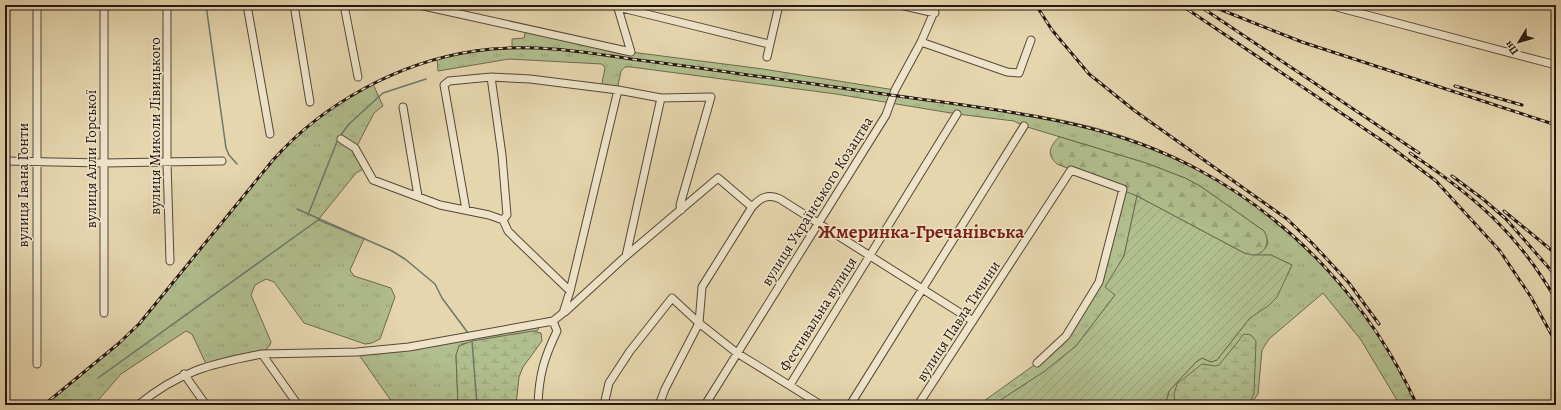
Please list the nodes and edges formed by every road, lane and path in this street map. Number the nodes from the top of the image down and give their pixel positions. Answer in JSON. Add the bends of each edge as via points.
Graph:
{"nodes":[{"id":1,"x":37,"y":5,"type":"edge"},
{"id":2,"x":104,"y":5,"type":"edge"},
{"id":3,"x":167,"y":5,"type":"edge"},
{"id":4,"x":247,"y":5,"type":"edge"},
{"id":5,"x":294,"y":5,"type":"edge"},
{"id":6,"x":344,"y":5,"type":"edge"},
{"id":7,"x":419,"y":5,"type":"edge"},
{"id":8,"x":779,"y":5,"type":"edge"},
{"id":9,"x":900,"y":5,"type":"edge"},
{"id":10,"x":937,"y":5,"type":"edge"},
{"id":11,"x":1329,"y":5,"type":"edge"},
{"id":12,"x":618,"y":6,"type":"edge"},
{"id":13,"x":935,"y":13,"type":"junction"},
{"id":14,"x":1031,"y":40,"type":"dead end"},
{"id":15,"x":921,"y":42,"type":"junction"},
{"id":16,"x":769,"y":44,"type":"junction"},
{"id":17,"x":767,"y":57,"type":"dead end"},
{"id":18,"x":1556,"y":65,"type":"edge"},
{"id":19,"x":358,"y":76,"type":"dead end"},
{"id":20,"x":491,"y":77,"type":"junction"},
{"id":21,"x":618,"y":90,"type":"junction"},
{"id":22,"x":661,"y":98,"type":"junction"},
{"id":23,"x":310,"y":102,"type":"dead end"},
{"id":24,"x":403,"y":107,"type":"dead end"},
{"id":25,"x":957,"y":114,"type":"dead end"},
{"id":26,"x":1024,"y":126,"type":"dead end"},
{"id":27,"x":270,"y":134,"type":"dead end"},
{"id":28,"x":341,"y":140,"type":"dead end"},
{"id":29,"x":5,"y":161,"type":"edge"},
{"id":30,"x":36,"y":161,"type":"junction"},
{"id":31,"x":222,"y":161,"type":"dead end"},
{"id":32,"x":167,"y":162,"type":"junction"},
{"id":33,"x":104,"y":163,"type":"junction"},
{"id":34,"x":418,"y":196,"type":"junction"},
{"id":35,"x":752,"y":208,"type":"junction"},
{"id":36,"x":466,"y":210,"type":"junction"},
{"id":37,"x":681,"y":210,"type":"junction"},
{"id":38,"x":503,"y":220,"type":"junction"},
{"id":39,"x":819,"y":224,"type":"junction"},
{"id":40,"x":870,"y":255,"type":"junction"},
{"id":41,"x":626,"y":256,"type":"junction"},
{"id":42,"x":170,"y":261,"type":"dead end"},
{"id":43,"x":923,"y":290,"type":"junction"},
{"id":44,"x":570,"y":291,"type":"junction"},
{"id":45,"x":104,"y":313,"type":"dead end"},
{"id":46,"x":563,"y":313,"type":"junction"},
{"id":47,"x":553,"y":321,"type":"junction"},
{"id":48,"x":972,"y":321,"type":"junction"},
{"id":49,"x":699,"y":323,"type":"junction"},
{"id":50,"x":736,"y":353,"type":"junction"},
{"id":51,"x":262,"y":354,"type":"junction"},
{"id":52,"x":1037,"y":363,"type":"dead end"},
{"id":53,"x":37,"y":364,"type":"dead end"},
{"id":54,"x":184,"y":374,"type":"junction"},
{"id":55,"x":790,"y":385,"type":"junction"},
{"id":56,"x":138,"y":405,"type":"edge"},
{"id":57,"x":206,"y":405,"type":"edge"},
{"id":58,"x":298,"y":405,"type":"edge"},
{"id":59,"x":538,"y":405,"type":"edge"},
{"id":60,"x":604,"y":405,"type":"edge"},
{"id":61,"x":659,"y":405,"type":"edge"},
{"id":62,"x":705,"y":405,"type":"edge"},
{"id":63,"x":822,"y":405,"type":"edge"},
{"id":64,"x":850,"y":405,"type":"edge"},
{"id":65,"x":918,"y":405,"type":"edge"}],
"edges":[{"from":1,"to":30,"type":"street","name":"вулиця Івана Гонти"},
{"from":2,"to":33,"type":"street","name":"вулиця Алли Горської"},
{"from":3,"to":32,"type":"street","name":"вулиця Миколи Лівицького"},
{"from":4,"to":27,"type":"street"},
{"from":5,"to":23,"type":"street"},
{"from":6,"to":19,"type":"street"},
{"from":7,"to":12,"type":"street","via":[[631,52]]},
{"from":8,"to":16,"type":"street"},
{"from":9,"to":13,"type":"street"},
{"from":10,"to":13,"type":"street","name":"вулиця Українського Козацтва"},
{"from":11,"to":18,"type":"street"},
{"from":12,"to":16,"type":"street"},
{"from":13,"to":15,"type":"street","name":"вулиця Українського Козацтва"},
{"from":14,"to":15,"type":"street","via":[[1019,73],[1007,72]]},
{"from":15,"to":39,"type":"street","name":"вулиця Українського Козацтва","via":[[895,90],[886,115]]},
{"from":16,"to":17,"type":"street"},
{"from":20,"to":21,"type":"street"},
{"from":20,"to":36,"type":"street","via":[[449,80],[444,85]]},
{"from":20,"to":38,"type":"street","via":[[502,155],[507,215]]},
{"from":21,"to":22,"type":"street"},
{"from":21,"to":44,"type":"street"},
{"from":22,"to":37,"type":"street","via":[[711,97],[680,205]]},
{"from":22,"to":41,"type":"street"},
{"from":24,"to":34,"type":"street"},
{"from":25,"to":40,"type":"street","name":"Фестивальна вулиця"},
{"from":26,"to":43,"type":"street"},
{"from":28,"to":34,"type":"street","via":[[356,148],[373,180]]},
{"from":29,"to":30,"type":"street"},
{"from":30,"to":33,"type":"street"},
{"from":30,"to":53,"type":"street","name":"вулиця Івана Гонти"},
{"from":31,"to":32,"type":"street"},
{"from":32,"to":33,"type":"street"},
{"from":32,"to":42,"type":"street","name":"вулиця Миколи Лівицького"},
{"from":33,"to":45,"type":"street","name":"вулиця Алли Горської"},
{"from":34,"to":36,"type":"street","via":[[440,205]]},
{"from":35,"to":37,"type":"street","via":[[718,178]]},
{"from":35,"to":39,"type":"street","via":[[762,198],[774,196]]},
{"from":35,"to":49,"type":"street","via":[[702,287]]},
{"from":36,"to":38,"type":"street"},
{"from":37,"to":41,"type":"street"},
{"from":38,"to":44,"type":"street","via":[[508,231]]},
{"from":39,"to":40,"type":"street"},
{"from":39,"to":50,"type":"street","name":"вулиця Українського Козацтва"},
{"from":40,"to":43,"type":"street"},
{"from":40,"to":55,"type":"street","name":"Фестивальна вулиця"},
{"from":41,"to":46,"type":"street"},
{"from":43,"to":48,"type":"street"},
{"from":43,"to":64,"type":"street"},
{"from":44,"to":46,"type":"street"},
{"from":46,"to":47,"type":"street"},
{"from":47,"to":51,"type":"street","via":[[409,347],[357,352]]},
{"from":47,"to":59,"type":"street","via":[[557,331],[545,357],[538,389]]},
{"from":48,"to":52,"type":"street","name":"вулиця Павла Тичини","via":[[1071,170],[1123,189],[1099,282],[1066,336]]},
{"from":48,"to":65,"type":"street","name":"вулиця Павла Тичини"},
{"from":49,"to":50,"type":"street"},
{"from":49,"to":60,"type":"street","via":[[672,298],[609,383]]},
{"from":49,"to":61,"type":"street"},
{"from":50,"to":55,"type":"street"},
{"from":50,"to":62,"type":"street","name":"вулиця Українського Козацтва"},
{"from":51,"to":54,"type":"street","via":[[214,364]]},
{"from":51,"to":58,"type":"street"},
{"from":54,"to":56,"type":"street"},
{"from":54,"to":57,"type":"street"},
{"from":55,"to":63,"type":"street"}]}
